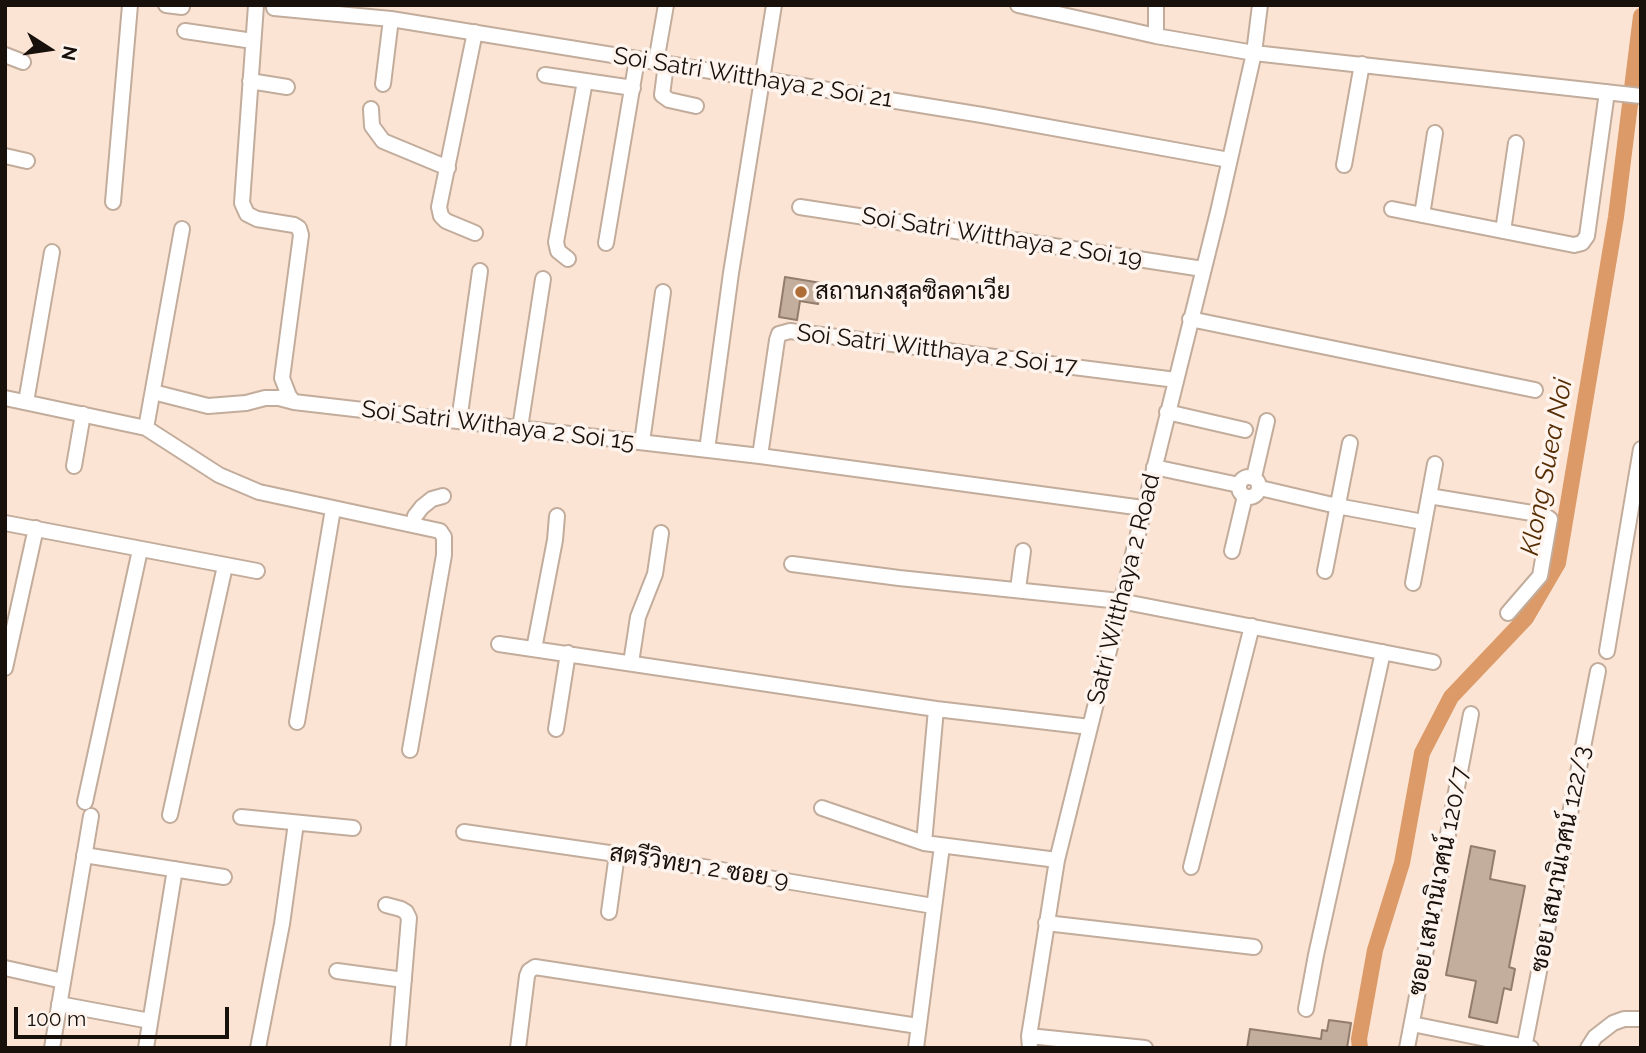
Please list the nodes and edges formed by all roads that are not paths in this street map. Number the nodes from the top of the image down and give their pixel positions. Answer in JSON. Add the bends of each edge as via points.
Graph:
{"nodes":[{"id":1,"x":130,"y":5,"type":"edge"},
{"id":2,"x":166,"y":5,"type":"edge"},
{"id":3,"x":256,"y":5,"type":"edge"},
{"id":4,"x":666,"y":5,"type":"edge"},
{"id":5,"x":774,"y":5,"type":"edge"},
{"id":6,"x":1018,"y":5,"type":"edge"},
{"id":7,"x":1156,"y":5,"type":"edge"},
{"id":8,"x":1260,"y":5,"type":"edge"},
{"id":9,"x":182,"y":7,"type":"dead end"},
{"id":10,"x":274,"y":8,"type":"dead end"},
{"id":11,"x":1075,"y":12,"type":"edge"},
{"id":12,"x":391,"y":19,"type":"junction"},
{"id":13,"x":185,"y":31,"type":"dead end"},
{"id":14,"x":475,"y":32,"type":"junction"},
{"id":15,"x":1156,"y":36,"type":"junction"},
{"id":16,"x":253,"y":41,"type":"junction"},
{"id":17,"x":1254,"y":53,"type":"junction"},
{"id":18,"x":5,"y":55,"type":"edge"},
{"id":19,"x":636,"y":59,"type":"junction"},
{"id":20,"x":23,"y":62,"type":"dead end"},
{"id":21,"x":661,"y":63,"type":"junction"},
{"id":22,"x":1362,"y":64,"type":"junction"},
{"id":23,"x":545,"y":75,"type":"dead end"},
{"id":24,"x":762,"y":78,"type":"junction"},
{"id":25,"x":585,"y":80,"type":"junction"},
{"id":26,"x":250,"y":81,"type":"junction"},
{"id":27,"x":383,"y":84,"type":"dead end"},
{"id":28,"x":287,"y":87,"type":"dead end"},
{"id":29,"x":633,"y":88,"type":"junction"},
{"id":30,"x":1626,"y":94,"type":"edge"},
{"id":31,"x":696,"y":106,"type":"dead end"},
{"id":32,"x":371,"y":109,"type":"dead end"},
{"id":33,"x":1434,"y":133,"type":"dead end"},
{"id":34,"x":1516,"y":143,"type":"dead end"},
{"id":35,"x":5,"y":156,"type":"edge"},
{"id":36,"x":1229,"y":160,"type":"junction"},
{"id":37,"x":27,"y":161,"type":"dead end"},
{"id":38,"x":1344,"y":165,"type":"dead end"},
{"id":39,"x":448,"y":168,"type":"junction"},
{"id":40,"x":113,"y":202,"type":"dead end"},
{"id":41,"x":800,"y":208,"type":"dead end"},
{"id":42,"x":1392,"y":209,"type":"dead end"},
{"id":43,"x":1422,"y":215,"type":"junction"},
{"id":44,"x":182,"y":229,"type":"dead end"},
{"id":45,"x":1503,"y":231,"type":"junction"},
{"id":46,"x":475,"y":233,"type":"dead end"},
{"id":47,"x":606,"y":243,"type":"dead end"},
{"id":48,"x":52,"y":252,"type":"dead end"},
{"id":49,"x":568,"y":259,"type":"dead end"},
{"id":50,"x":1203,"y":269,"type":"junction"},
{"id":51,"x":480,"y":271,"type":"dead end"},
{"id":52,"x":543,"y":279,"type":"dead end"},
{"id":53,"x":663,"y":292,"type":"dead end"},
{"id":54,"x":1190,"y":319,"type":"junction"},
{"id":55,"x":1176,"y":380,"type":"junction"},
{"id":56,"x":1535,"y":390,"type":"dead end"},
{"id":57,"x":153,"y":392,"type":"junction"},
{"id":58,"x":5,"y":398,"type":"edge"},
{"id":59,"x":26,"y":402,"type":"junction"},
{"id":60,"x":295,"y":402,"type":"junction"},
{"id":61,"x":1167,"y":412,"type":"junction"},
{"id":62,"x":83,"y":414,"type":"junction"},
{"id":63,"x":1267,"y":421,"type":"dead end"},
{"id":64,"x":459,"y":422,"type":"junction"},
{"id":65,"x":146,"y":428,"type":"junction"},
{"id":66,"x":520,"y":428,"type":"junction"},
{"id":67,"x":1245,"y":430,"type":"dead end"},
{"id":68,"x":642,"y":442,"type":"junction"},
{"id":69,"x":1350,"y":443,"type":"dead end"},
{"id":70,"x":1641,"y":449,"type":"edge"},
{"id":71,"x":707,"y":450,"type":"junction"},
{"id":72,"x":760,"y":456,"type":"junction"},
{"id":73,"x":1436,"y":464,"type":"dead end"},
{"id":74,"x":74,"y":466,"type":"dead end"},
{"id":75,"x":1154,"y":467,"type":"junction"},
{"id":76,"x":1257,"y":483,"type":"junction"},
{"id":77,"x":1242,"y":491,"type":"junction"},
{"id":78,"x":443,"y":496,"type":"dead end"},
{"id":79,"x":1429,"y":496,"type":"junction"},
{"id":80,"x":1337,"y":506,"type":"junction"},
{"id":81,"x":1143,"y":508,"type":"junction"},
{"id":82,"x":333,"y":509,"type":"junction"},
{"id":83,"x":557,"y":516,"type":"dead end"},
{"id":84,"x":1423,"y":522,"type":"junction"},
{"id":85,"x":5,"y":523,"type":"edge"},
{"id":86,"x":412,"y":524,"type":"junction"},
{"id":87,"x":36,"y":528,"type":"junction"},
{"id":88,"x":661,"y":533,"type":"dead end"},
{"id":89,"x":141,"y":550,"type":"junction"},
{"id":90,"x":1023,"y":551,"type":"dead end"},
{"id":91,"x":1232,"y":551,"type":"dead end"},
{"id":92,"x":792,"y":564,"type":"dead end"},
{"id":93,"x":225,"y":566,"type":"junction"},
{"id":94,"x":257,"y":571,"type":"dead end"},
{"id":95,"x":1325,"y":571,"type":"dead end"},
{"id":96,"x":1413,"y":583,"type":"dead end"},
{"id":97,"x":1018,"y":589,"type":"junction"},
{"id":98,"x":1120,"y":601,"type":"junction"},
{"id":99,"x":1508,"y":613,"type":"dead end"},
{"id":100,"x":1252,"y":626,"type":"junction"},
{"id":101,"x":499,"y":644,"type":"dead end"},
{"id":102,"x":534,"y":649,"type":"junction"},
{"id":103,"x":1607,"y":651,"type":"dead end"},
{"id":104,"x":1383,"y":652,"type":"junction"},
{"id":105,"x":568,"y":653,"type":"junction"},
{"id":106,"x":1433,"y":662,"type":"dead end"},
{"id":107,"x":631,"y":663,"type":"junction"},
{"id":108,"x":5,"y":668,"type":"edge"},
{"id":109,"x":1598,"y":671,"type":"dead end"},
{"id":110,"x":936,"y":709,"type":"junction"},
{"id":111,"x":1471,"y":714,"type":"dead end"},
{"id":112,"x":297,"y":722,"type":"dead end"},
{"id":113,"x":1090,"y":727,"type":"junction"},
{"id":114,"x":556,"y":729,"type":"dead end"},
{"id":115,"x":410,"y":750,"type":"dead end"},
{"id":116,"x":85,"y":802,"type":"dead end"},
{"id":117,"x":822,"y":808,"type":"dead end"},
{"id":118,"x":170,"y":815,"type":"dead end"},
{"id":119,"x":91,"y":816,"type":"dead end"},
{"id":120,"x":241,"y":817,"type":"dead end"},
{"id":121,"x":296,"y":823,"type":"junction"},
{"id":122,"x":354,"y":828,"type":"dead end"},
{"id":123,"x":464,"y":832,"type":"dead end"},
{"id":124,"x":924,"y":844,"type":"junction"},
{"id":125,"x":942,"y":846,"type":"junction"},
{"id":126,"x":617,"y":854,"type":"junction"},
{"id":127,"x":84,"y":855,"type":"junction"},
{"id":128,"x":1058,"y":860,"type":"junction"},
{"id":129,"x":1191,"y":867,"type":"dead end"},
{"id":130,"x":175,"y":869,"type":"junction"},
{"id":131,"x":224,"y":877,"type":"dead end"},
{"id":132,"x":386,"y":905,"type":"dead end"},
{"id":133,"x":933,"y":905,"type":"junction"},
{"id":134,"x":609,"y":912,"type":"dead end"},
{"id":135,"x":1046,"y":923,"type":"junction"},
{"id":136,"x":1254,"y":947,"type":"dead end"},
{"id":137,"x":5,"y":968,"type":"edge"},
{"id":138,"x":337,"y":971,"type":"dead end"},
{"id":139,"x":404,"y":980,"type":"junction"},
{"id":140,"x":63,"y":981,"type":"junction"},
{"id":141,"x":59,"y":1004,"type":"junction"},
{"id":142,"x":1306,"y":1009,"type":"dead end"},
{"id":143,"x":1641,"y":1019,"type":"edge"},
{"id":144,"x":150,"y":1021,"type":"junction"},
{"id":145,"x":1412,"y":1024,"type":"junction"},
{"id":146,"x":918,"y":1026,"type":"junction"},
{"id":147,"x":1030,"y":1042,"type":"edge"},
{"id":148,"x":1527,"y":1047,"type":"edge"},
{"id":149,"x":52,"y":1048,"type":"edge"},
{"id":150,"x":146,"y":1048,"type":"edge"},
{"id":151,"x":258,"y":1048,"type":"edge"},
{"id":152,"x":398,"y":1048,"type":"edge"},
{"id":153,"x":518,"y":1048,"type":"edge"},
{"id":154,"x":916,"y":1048,"type":"edge"},
{"id":155,"x":1145,"y":1048,"type":"edge"},
{"id":156,"x":1407,"y":1048,"type":"edge"},
{"id":157,"x":1588,"y":1048,"type":"edge"}],
"edges":[{"from":1,"to":40,"type":"street"},
{"from":2,"to":9,"type":"street"},
{"from":3,"to":16,"type":"street"},
{"from":4,"to":21,"type":"street"},
{"from":5,"to":24,"type":"street"},
{"from":6,"to":11,"type":"street"},
{"from":7,"to":15,"type":"street"},
{"from":8,"to":17,"type":"street","name":"Satri Witthaya 2 Road"},
{"from":10,"to":12,"type":"street","name":"Soi Satri Witthaya 2 Soi 21"},
{"from":11,"to":15,"type":"street"},
{"from":12,"to":14,"type":"street","name":"Soi Satri Witthaya 2 Soi 21"},
{"from":12,"to":27,"type":"street"},
{"from":13,"to":16,"type":"street"},
{"from":14,"to":19,"type":"street","name":"Soi Satri Witthaya 2 Soi 21"},
{"from":14,"to":39,"type":"street"},
{"from":15,"to":17,"type":"street"},
{"from":16,"to":26,"type":"street"},
{"from":17,"to":22,"type":"street"},
{"from":17,"to":36,"type":"street","name":"Satri Witthaya 2 Road"},
{"from":18,"to":20,"type":"street"},
{"from":19,"to":21,"type":"street","name":"Soi Satri Witthaya 2 Soi 21"},
{"from":19,"to":29,"type":"street"},
{"from":21,"to":24,"type":"street","name":"Soi Satri Witthaya 2 Soi 21"},
{"from":21,"to":31,"type":"street","via":[[662,95]]},
{"from":22,"to":30,"type":"street"},
{"from":22,"to":38,"type":"street"},
{"from":23,"to":25,"type":"street"},
{"from":24,"to":36,"type":"street","name":"Soi Satri Witthaya 2 Soi 21"},
{"from":24,"to":71,"type":"street"},
{"from":25,"to":29,"type":"street"},
{"from":25,"to":49,"type":"street","via":[[556,242],[558,251]]},
{"from":26,"to":28,"type":"street"},
{"from":26,"to":60,"type":"street","via":[[244,211],[257,219],[294,225],[301,234],[282,378]]},
{"from":29,"to":47,"type":"street"},
{"from":30,"to":45,"type":"street","via":[[1587,236],[1581,243]]},
{"from":32,"to":39,"type":"street","via":[[372,126],[383,141]]},
{"from":33,"to":43,"type":"street"},
{"from":34,"to":45,"type":"street"},
{"from":35,"to":37,"type":"street"},
{"from":36,"to":50,"type":"street","name":"Satri Witthaya 2 Road"},
{"from":39,"to":46,"type":"street","via":[[439,207],[442,216]]},
{"from":41,"to":50,"type":"street","name":"Soi Satri Witthaya 2 Soi 19"},
{"from":42,"to":43,"type":"street"},
{"from":43,"to":45,"type":"street"},
{"from":44,"to":57,"type":"street"},
{"from":48,"to":59,"type":"street"},
{"from":50,"to":54,"type":"street","name":"Satri Witthaya 2 Road"},
{"from":51,"to":64,"type":"street"},
{"from":52,"to":66,"type":"street"},
{"from":53,"to":68,"type":"street"},
{"from":54,"to":55,"type":"street","name":"Satri Witthaya 2 Road"},
{"from":54,"to":56,"type":"street"},
{"from":55,"to":61,"type":"street","name":"Satri Witthaya 2 Road"},
{"from":55,"to":72,"type":"street","name":"Soi Satri Witthaya 2 Soi 17","via":[[790,331],[776,340]]},
{"from":57,"to":60,"type":"street","name":"Soi Satri Withaya 2 Soi 15","via":[[208,406],[265,398]]},
{"from":57,"to":65,"type":"street"},
{"from":58,"to":59,"type":"street"},
{"from":59,"to":62,"type":"street"},
{"from":60,"to":64,"type":"street","name":"Soi Satri Withaya 2 Soi 15"},
{"from":61,"to":67,"type":"street"},
{"from":61,"to":75,"type":"street","name":"Satri Witthaya 2 Road"},
{"from":62,"to":65,"type":"street"},
{"from":62,"to":74,"type":"street"},
{"from":63,"to":76,"type":"street"},
{"from":64,"to":66,"type":"street","name":"Soi Satri Withaya 2 Soi 15"},
{"from":65,"to":82,"type":"street","via":[[219,475],[271,496]]},
{"from":66,"to":68,"type":"street","name":"Soi Satri Withaya 2 Soi 15"},
{"from":68,"to":71,"type":"street","name":"Soi Satri Withaya 2 Soi 15"},
{"from":69,"to":80,"type":"street"},
{"from":70,"to":103,"type":"street"},
{"from":71,"to":72,"type":"street","name":"Soi Satri Withaya 2 Soi 15"},
{"from":72,"to":81,"type":"street","name":"Soi Satri Withaya 2 Soi 15"},
{"from":73,"to":79,"type":"street"},
{"from":75,"to":77,"type":"street"},
{"from":75,"to":81,"type":"street","name":"Satri Witthaya 2 Road"},
{"from":76,"to":77,"type":"street","via":[[1247,477],[1242,480]]},
{"from":76,"to":80,"type":"street"},
{"from":77,"to":91,"type":"street"},
{"from":78,"to":86,"type":"street","via":[[422,507]]},
{"from":79,"to":84,"type":"street"},
{"from":79,"to":99,"type":"street","via":[[1550,519],[1540,576]]},
{"from":80,"to":84,"type":"street"},
{"from":80,"to":95,"type":"street"},
{"from":81,"to":98,"type":"street","name":"Satri Witthaya 2 Road"},
{"from":82,"to":86,"type":"street"},
{"from":82,"to":112,"type":"street"},
{"from":83,"to":102,"type":"street"},
{"from":84,"to":96,"type":"street"},
{"from":85,"to":87,"type":"street"},
{"from":86,"to":115,"type":"street","via":[[440,531],[445,546]]},
{"from":87,"to":89,"type":"street"},
{"from":87,"to":108,"type":"street"},
{"from":88,"to":107,"type":"street","via":[[655,574],[638,617]]},
{"from":89,"to":93,"type":"street"},
{"from":89,"to":116,"type":"street"},
{"from":90,"to":97,"type":"street"},
{"from":92,"to":97,"type":"street"},
{"from":93,"to":94,"type":"street"},
{"from":93,"to":118,"type":"street"},
{"from":97,"to":98,"type":"street"},
{"from":98,"to":100,"type":"street"},
{"from":98,"to":113,"type":"street","name":"Satri Witthaya 2 Road"},
{"from":100,"to":104,"type":"street"},
{"from":100,"to":129,"type":"street"},
{"from":101,"to":102,"type":"street"},
{"from":102,"to":105,"type":"street"},
{"from":104,"to":106,"type":"street"},
{"from":104,"to":142,"type":"street"},
{"from":105,"to":107,"type":"street"},
{"from":105,"to":114,"type":"street"},
{"from":107,"to":110,"type":"street"},
{"from":109,"to":148,"type":"street","name":"ซอย เสนานิเวศน์ 122/3"},
{"from":110,"to":113,"type":"street"},
{"from":110,"to":124,"type":"street"},
{"from":111,"to":145,"type":"street","name":"ซอย เสนานิเวศน์ 120/7"},
{"from":113,"to":128,"type":"street","name":"Satri Witthaya 2 Road"},
{"from":117,"to":124,"type":"street"},
{"from":119,"to":127,"type":"street"},
{"from":120,"to":121,"type":"street"},
{"from":121,"to":122,"type":"street"},
{"from":121,"to":151,"type":"street"},
{"from":123,"to":126,"type":"street","name":"สตรีวิทยา 2 ซอย 9"},
{"from":124,"to":125,"type":"street"},
{"from":125,"to":128,"type":"street"},
{"from":125,"to":133,"type":"street"},
{"from":126,"to":133,"type":"street","name":"สตรีวิทยา 2 ซอย 9"},
{"from":126,"to":134,"type":"street"},
{"from":127,"to":130,"type":"street"},
{"from":127,"to":140,"type":"street"},
{"from":128,"to":135,"type":"street","name":"Satri Witthaya 2 Road"},
{"from":130,"to":131,"type":"street"},
{"from":130,"to":144,"type":"street"},
{"from":132,"to":139,"type":"street","via":[[401,909],[409,918]]},
{"from":133,"to":146,"type":"street"},
{"from":135,"to":136,"type":"street"},
{"from":135,"to":147,"type":"street","name":"Satri Witthaya 2 Road"},
{"from":137,"to":140,"type":"street"},
{"from":138,"to":139,"type":"street"},
{"from":139,"to":152,"type":"street"},
{"from":140,"to":141,"type":"street"},
{"from":141,"to":144,"type":"street"},
{"from":141,"to":149,"type":"street"},
{"from":143,"to":157,"type":"street","via":[[1613,1023]]},
{"from":144,"to":150,"type":"street"},
{"from":145,"to":148,"type":"street"},
{"from":145,"to":156,"type":"street","name":"ซอย เสนานิเวศน์ 120/7"},
{"from":146,"to":153,"type":"street","via":[[535,967],[527,976]]},
{"from":146,"to":154,"type":"street"},
{"from":147,"to":155,"type":"street"}]}
